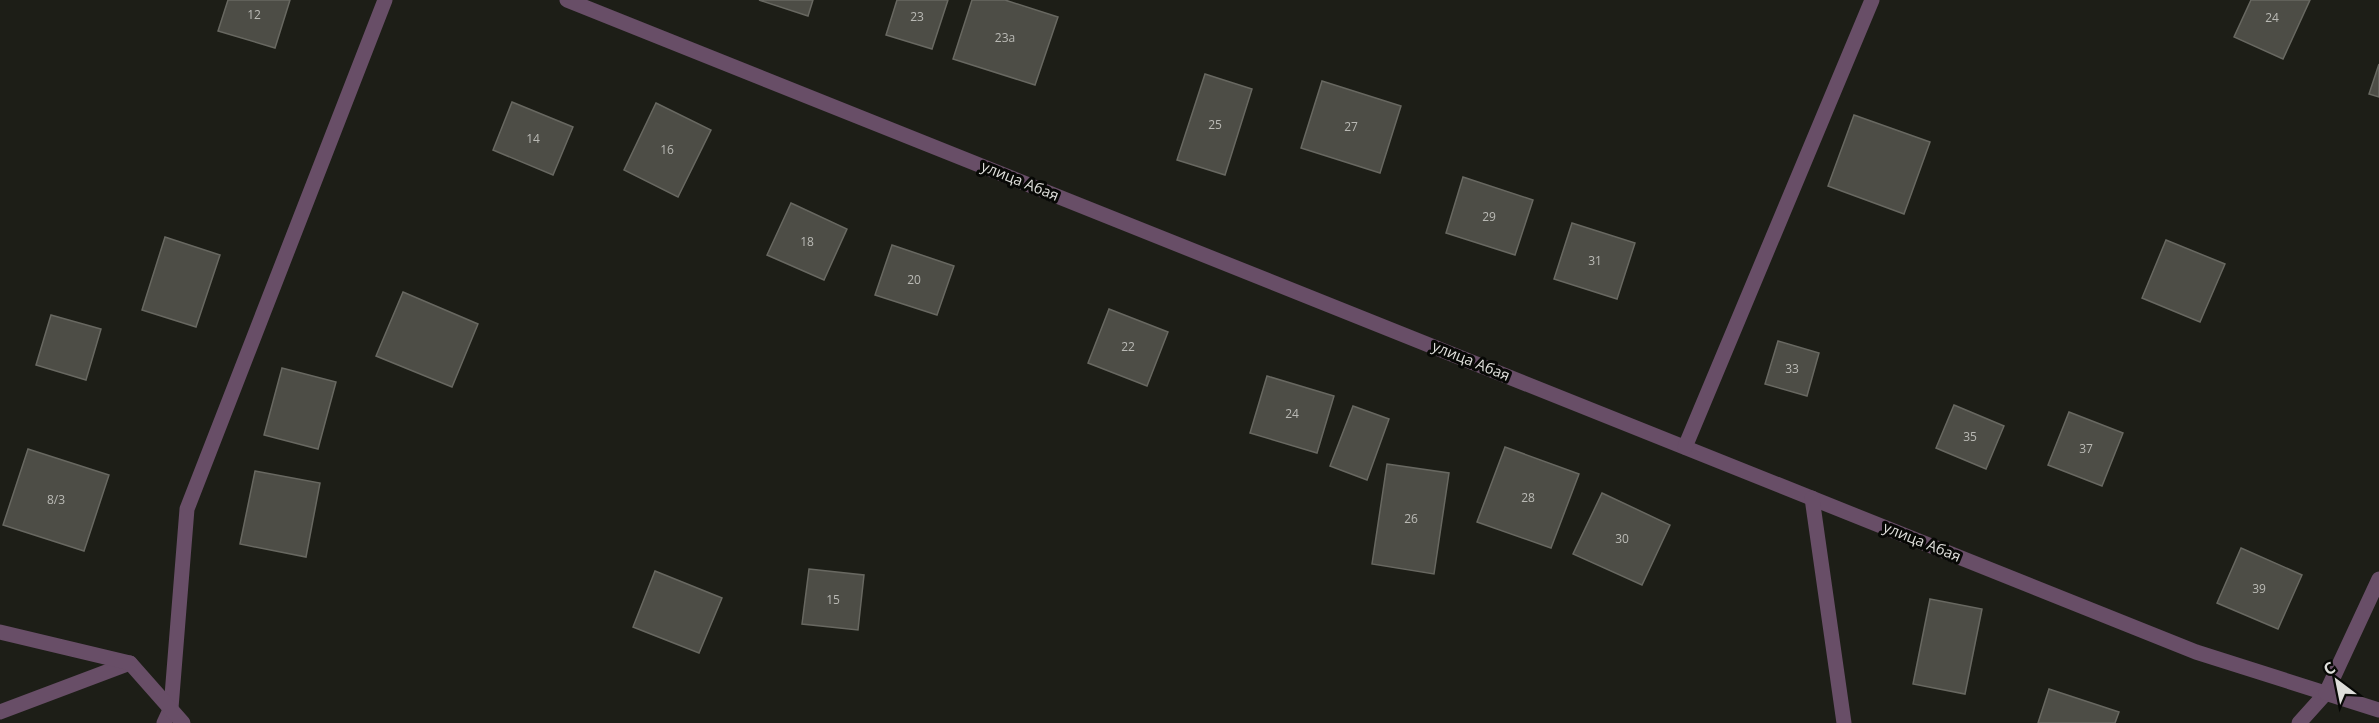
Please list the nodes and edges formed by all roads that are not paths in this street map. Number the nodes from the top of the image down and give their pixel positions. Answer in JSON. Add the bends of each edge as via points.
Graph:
{"nodes":[{"id":1,"x":385,"y":0,"type":"edge"},
{"id":2,"x":567,"y":0,"type":"edge"},
{"id":3,"x":1872,"y":0,"type":"edge"},
{"id":4,"x":1684,"y":447,"type":"junction"},
{"id":5,"x":1812,"y":498,"type":"junction"},
{"id":6,"x":2379,"y":579,"type":"edge"},
{"id":7,"x":0,"y":632,"type":"edge"},
{"id":8,"x":130,"y":663,"type":"junction"},
{"id":9,"x":2326,"y":693,"type":"junction"},
{"id":10,"x":171,"y":708,"type":"junction"},
{"id":11,"x":2379,"y":710,"type":"edge"},
{"id":12,"x":0,"y":712,"type":"edge"},
{"id":13,"x":164,"y":723,"type":"edge"},
{"id":14,"x":183,"y":723,"type":"edge"},
{"id":15,"x":1844,"y":723,"type":"edge"},
{"id":16,"x":2299,"y":723,"type":"edge"}],
"edges":[{"from":1,"to":10,"type":"street","via":[[187,509]]},
{"from":2,"to":4,"type":"street","name":"улица Абая"},
{"from":3,"to":4,"type":"street"},
{"from":4,"to":5,"type":"street","name":"улица Абая"},
{"from":5,"to":9,"type":"street","name":"улица Абая","via":[[2196,652]]},
{"from":5,"to":15,"type":"street"},
{"from":6,"to":9,"type":"street"},
{"from":7,"to":8,"type":"street"},
{"from":8,"to":10,"type":"street"},
{"from":8,"to":12,"type":"street"},
{"from":9,"to":11,"type":"street","name":"улица Абая"},
{"from":9,"to":16,"type":"street"},
{"from":10,"to":13,"type":"street"},
{"from":10,"to":14,"type":"street"}]}
